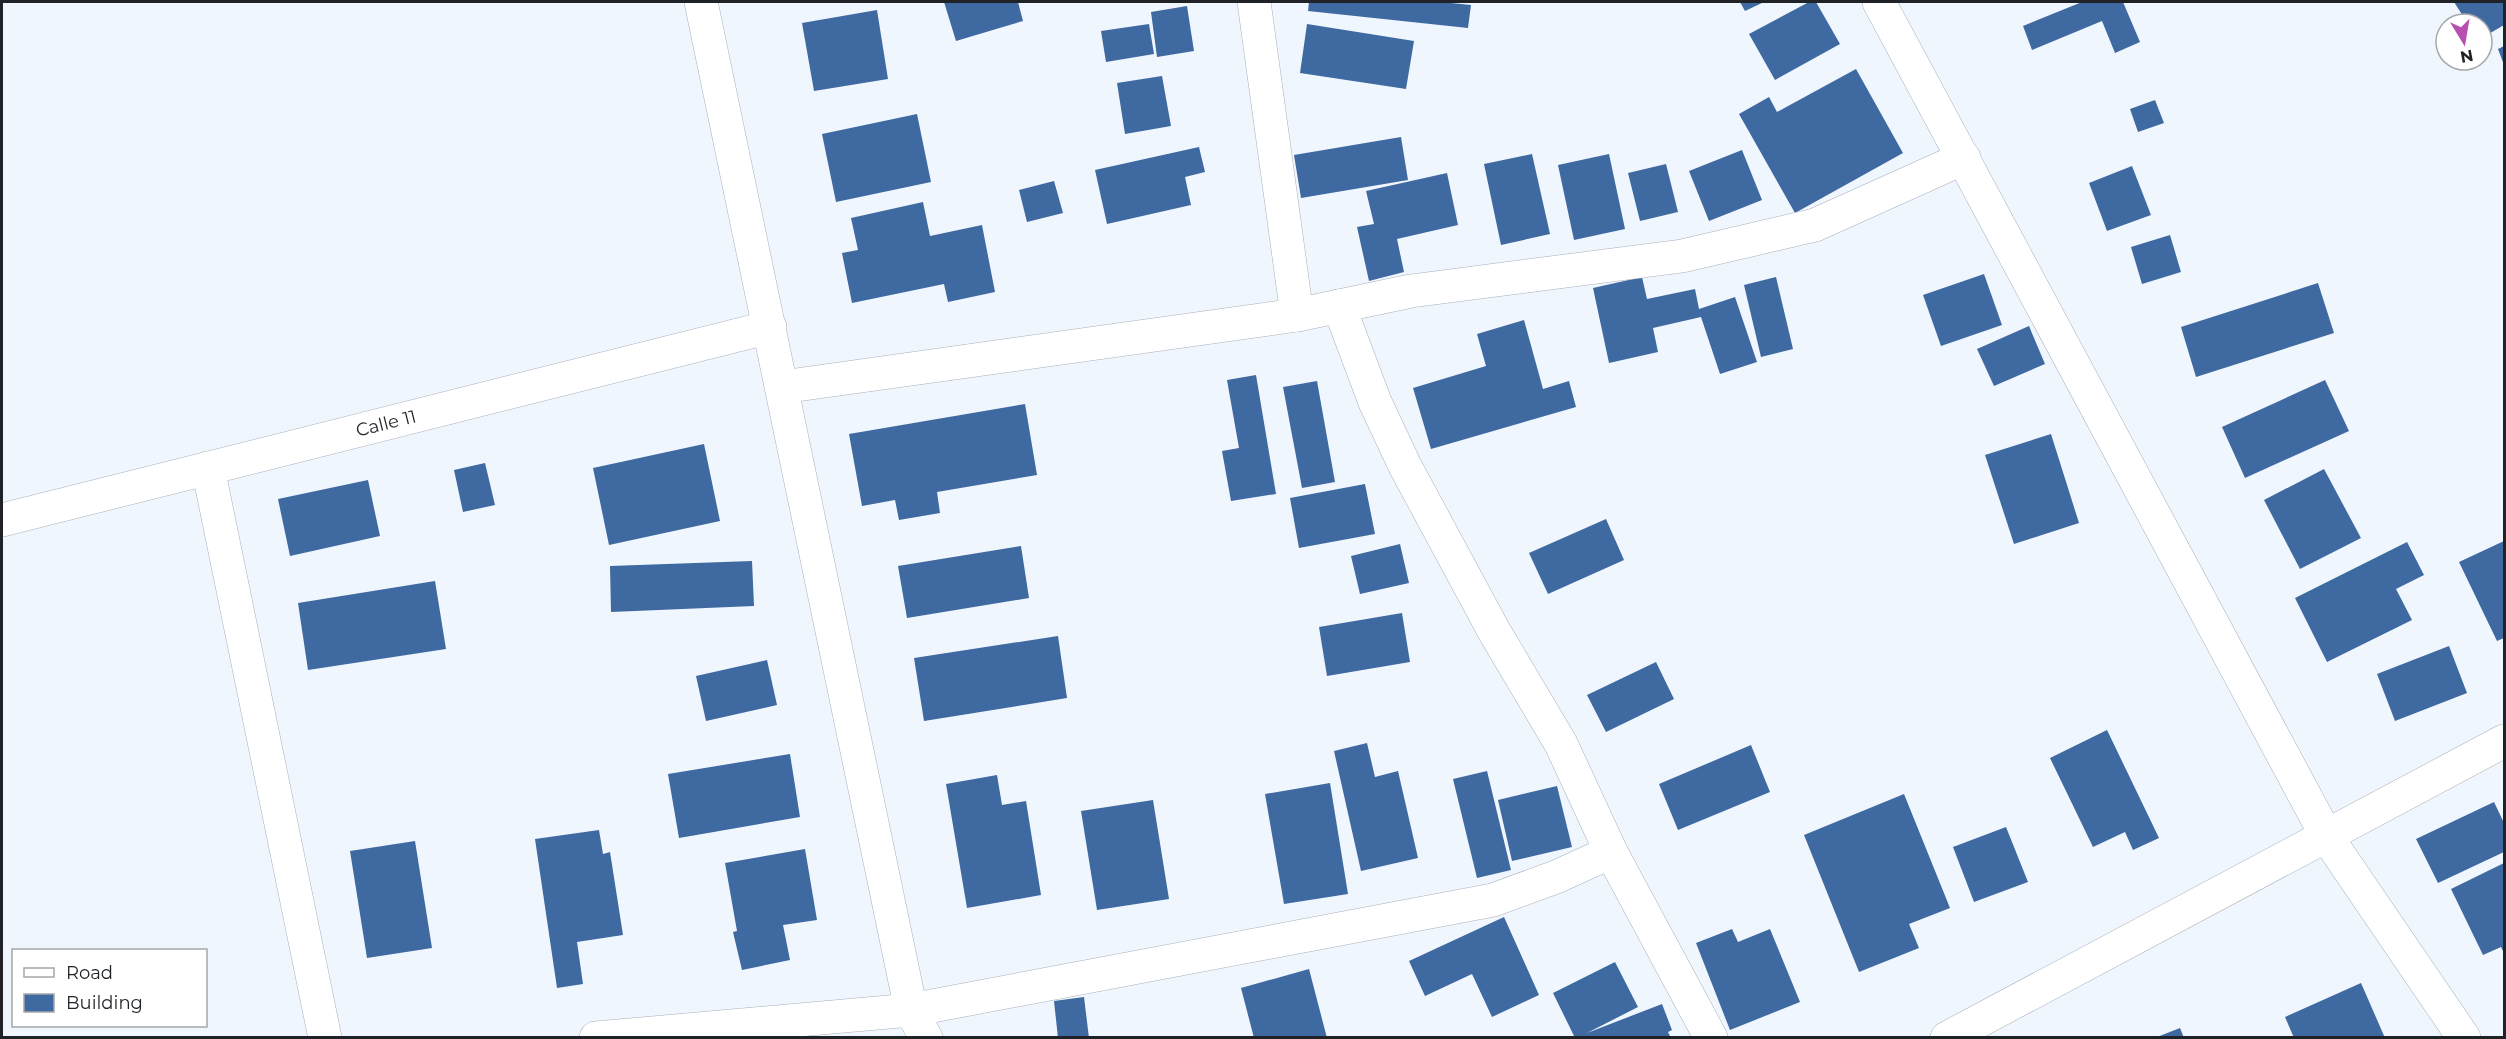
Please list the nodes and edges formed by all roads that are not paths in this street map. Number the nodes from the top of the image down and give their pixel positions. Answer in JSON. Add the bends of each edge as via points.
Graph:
{"nodes":[{"id":1,"x":700,"y":2,"type":"edge"},
{"id":2,"x":1254,"y":2,"type":"edge"},
{"id":3,"x":1879,"y":2,"type":"edge"},
{"id":4,"x":1964,"y":158,"type":"junction"},
{"id":5,"x":1339,"y":306,"type":"junction"},
{"id":6,"x":1297,"y":315,"type":"junction"},
{"id":7,"x":770,"y":327,"type":"junction"},
{"id":8,"x":782,"y":387,"type":"junction"},
{"id":9,"x":208,"y":468,"type":"junction"},
{"id":10,"x":2,"y":520,"type":"edge"},
{"id":11,"x":2505,"y":741,"type":"edge"},
{"id":12,"x":2327,"y":837,"type":"junction"},
{"id":13,"x":1611,"y":852,"type":"junction"},
{"id":14,"x":919,"y":1024,"type":"edge"},
{"id":15,"x":325,"y":1038,"type":"edge"},
{"id":16,"x":596,"y":1038,"type":"edge"},
{"id":17,"x":1711,"y":1038,"type":"edge"},
{"id":18,"x":1947,"y":1038,"type":"edge"},
{"id":19,"x":2464,"y":1038,"type":"edge"}],
"edges":[{"from":1,"to":7,"type":"street"},
{"from":2,"to":6,"type":"street"},
{"from":3,"to":4,"type":"street"},
{"from":4,"to":5,"type":"street","via":[[1815,225],[1756,239],[1682,256],[1411,291]]},
{"from":4,"to":12,"type":"street"},
{"from":5,"to":6,"type":"street"},
{"from":5,"to":13,"type":"street","via":[[1375,402],[1406,466],[1494,632],[1560,744]]},
{"from":6,"to":8,"type":"street"},
{"from":7,"to":8,"type":"street"},
{"from":7,"to":9,"type":"street","name":"Calle 11"},
{"from":8,"to":14,"type":"street"},
{"from":9,"to":10,"type":"street","name":"Calle 11"},
{"from":9,"to":15,"type":"street"},
{"from":11,"to":12,"type":"street"},
{"from":12,"to":18,"type":"street"},
{"from":12,"to":19,"type":"street"},
{"from":13,"to":14,"type":"street","via":[[1493,900]]},
{"from":13,"to":17,"type":"street"},
{"from":14,"to":16,"type":"street"}]}
